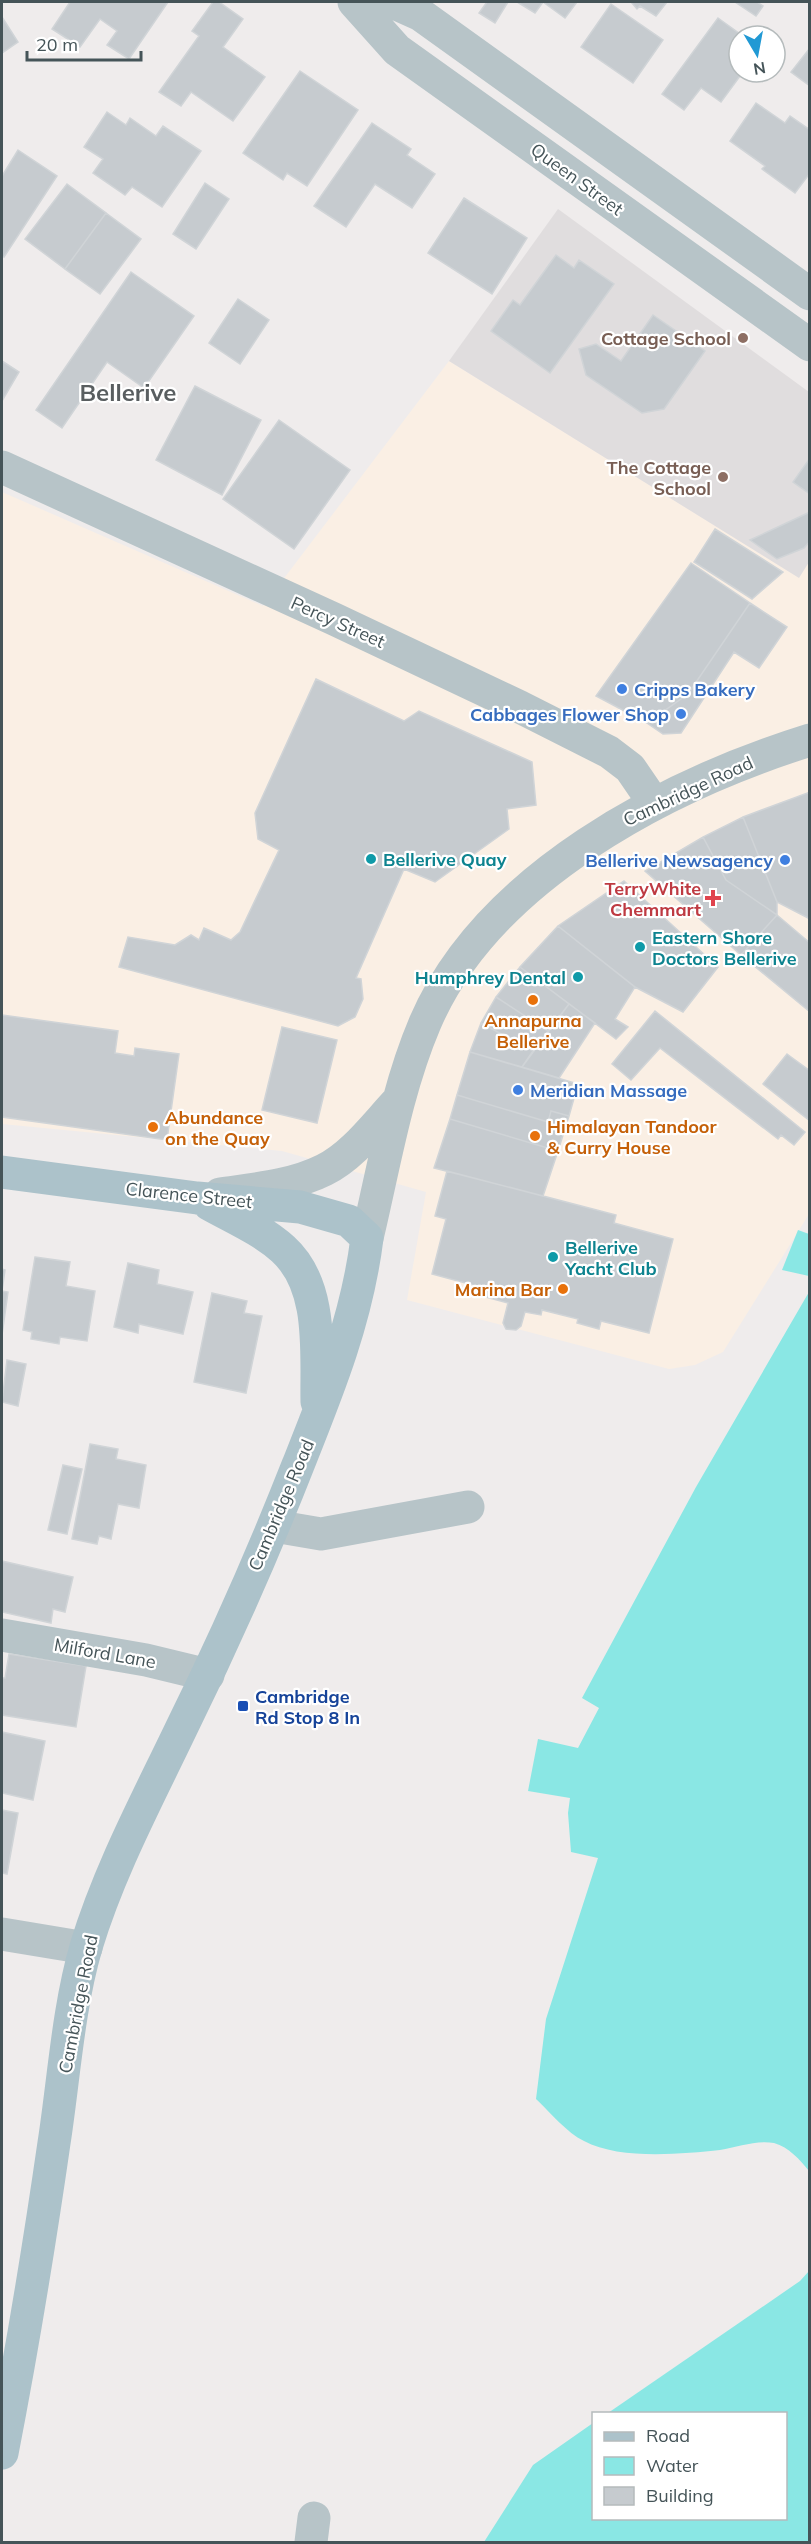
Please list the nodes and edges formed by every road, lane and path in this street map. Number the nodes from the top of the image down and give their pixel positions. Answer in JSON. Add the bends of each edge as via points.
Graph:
{"nodes":[{"id":1,"x":354,"y":2,"type":"edge"},
{"id":2,"x":392,"y":2,"type":"edge"},
{"id":3,"x":810,"y":294,"type":"edge"},
{"id":4,"x":810,"y":345,"type":"edge"},
{"id":5,"x":2,"y":467,"type":"edge"},
{"id":6,"x":810,"y":740,"type":"edge"},
{"id":7,"x":654,"y":803,"type":"junction"},
{"id":8,"x":400,"y":1099,"type":"junction"},
{"id":9,"x":2,"y":1172,"type":"edge"},
{"id":10,"x":196,"y":1198,"type":"junction"},
{"id":11,"x":367,"y":1238,"type":"junction"},
{"id":12,"x":317,"y":1419,"type":"junction"},
{"id":13,"x":468,"y":1507,"type":"dead end"},
{"id":14,"x":274,"y":1526,"type":"junction"},
{"id":15,"x":2,"y":1635,"type":"edge"},
{"id":16,"x":208,"y":1675,"type":"junction"},
{"id":17,"x":2,"y":1934,"type":"edge"},
{"id":18,"x":86,"y":1948,"type":"junction"},
{"id":19,"x":2,"y":2453,"type":"edge"}],
"edges":[{"from":1,"to":4,"type":"street","name":"Queen Street","via":[[396,50]]},
{"from":2,"to":3,"type":"street","via":[[421,15]]},
{"from":5,"to":7,"type":"street","name":"Percy Street","via":[[417,658],[609,752],[630,768]]},
{"from":6,"to":7,"type":"street","name":"Cambridge Road"},
{"from":7,"to":8,"type":"street","name":"Cambridge Road","via":[[562,861],[489,929],[449,977],[425,1023]]},
{"from":8,"to":10,"type":"street","via":[[325,1170],[283,1184]]},
{"from":8,"to":11,"type":"street","name":"Cambridge Road"},
{"from":9,"to":10,"type":"main road","name":"Clarence Street"},
{"from":10,"to":11,"type":"main road","name":"Clarence Street","via":[[323,1212],[349,1221]]},
{"from":10,"to":12,"type":"main road","via":[[281,1247],[301,1274],[314,1322]]},
{"from":11,"to":12,"type":"main road","name":"Cambridge Road","via":[[355,1312]]},
{"from":12,"to":14,"type":"main road","name":"Cambridge Road"},
{"from":13,"to":14,"type":"street","via":[[321,1534]]},
{"from":14,"to":16,"type":"main road","name":"Cambridge Road"},
{"from":15,"to":16,"type":"street","name":"Milford Lane"},
{"from":16,"to":18,"type":"main road","name":"Cambridge Road","via":[[133,1829]]},
{"from":17,"to":18,"type":"street"},
{"from":18,"to":19,"type":"main road","name":"Cambridge Road"}]}
